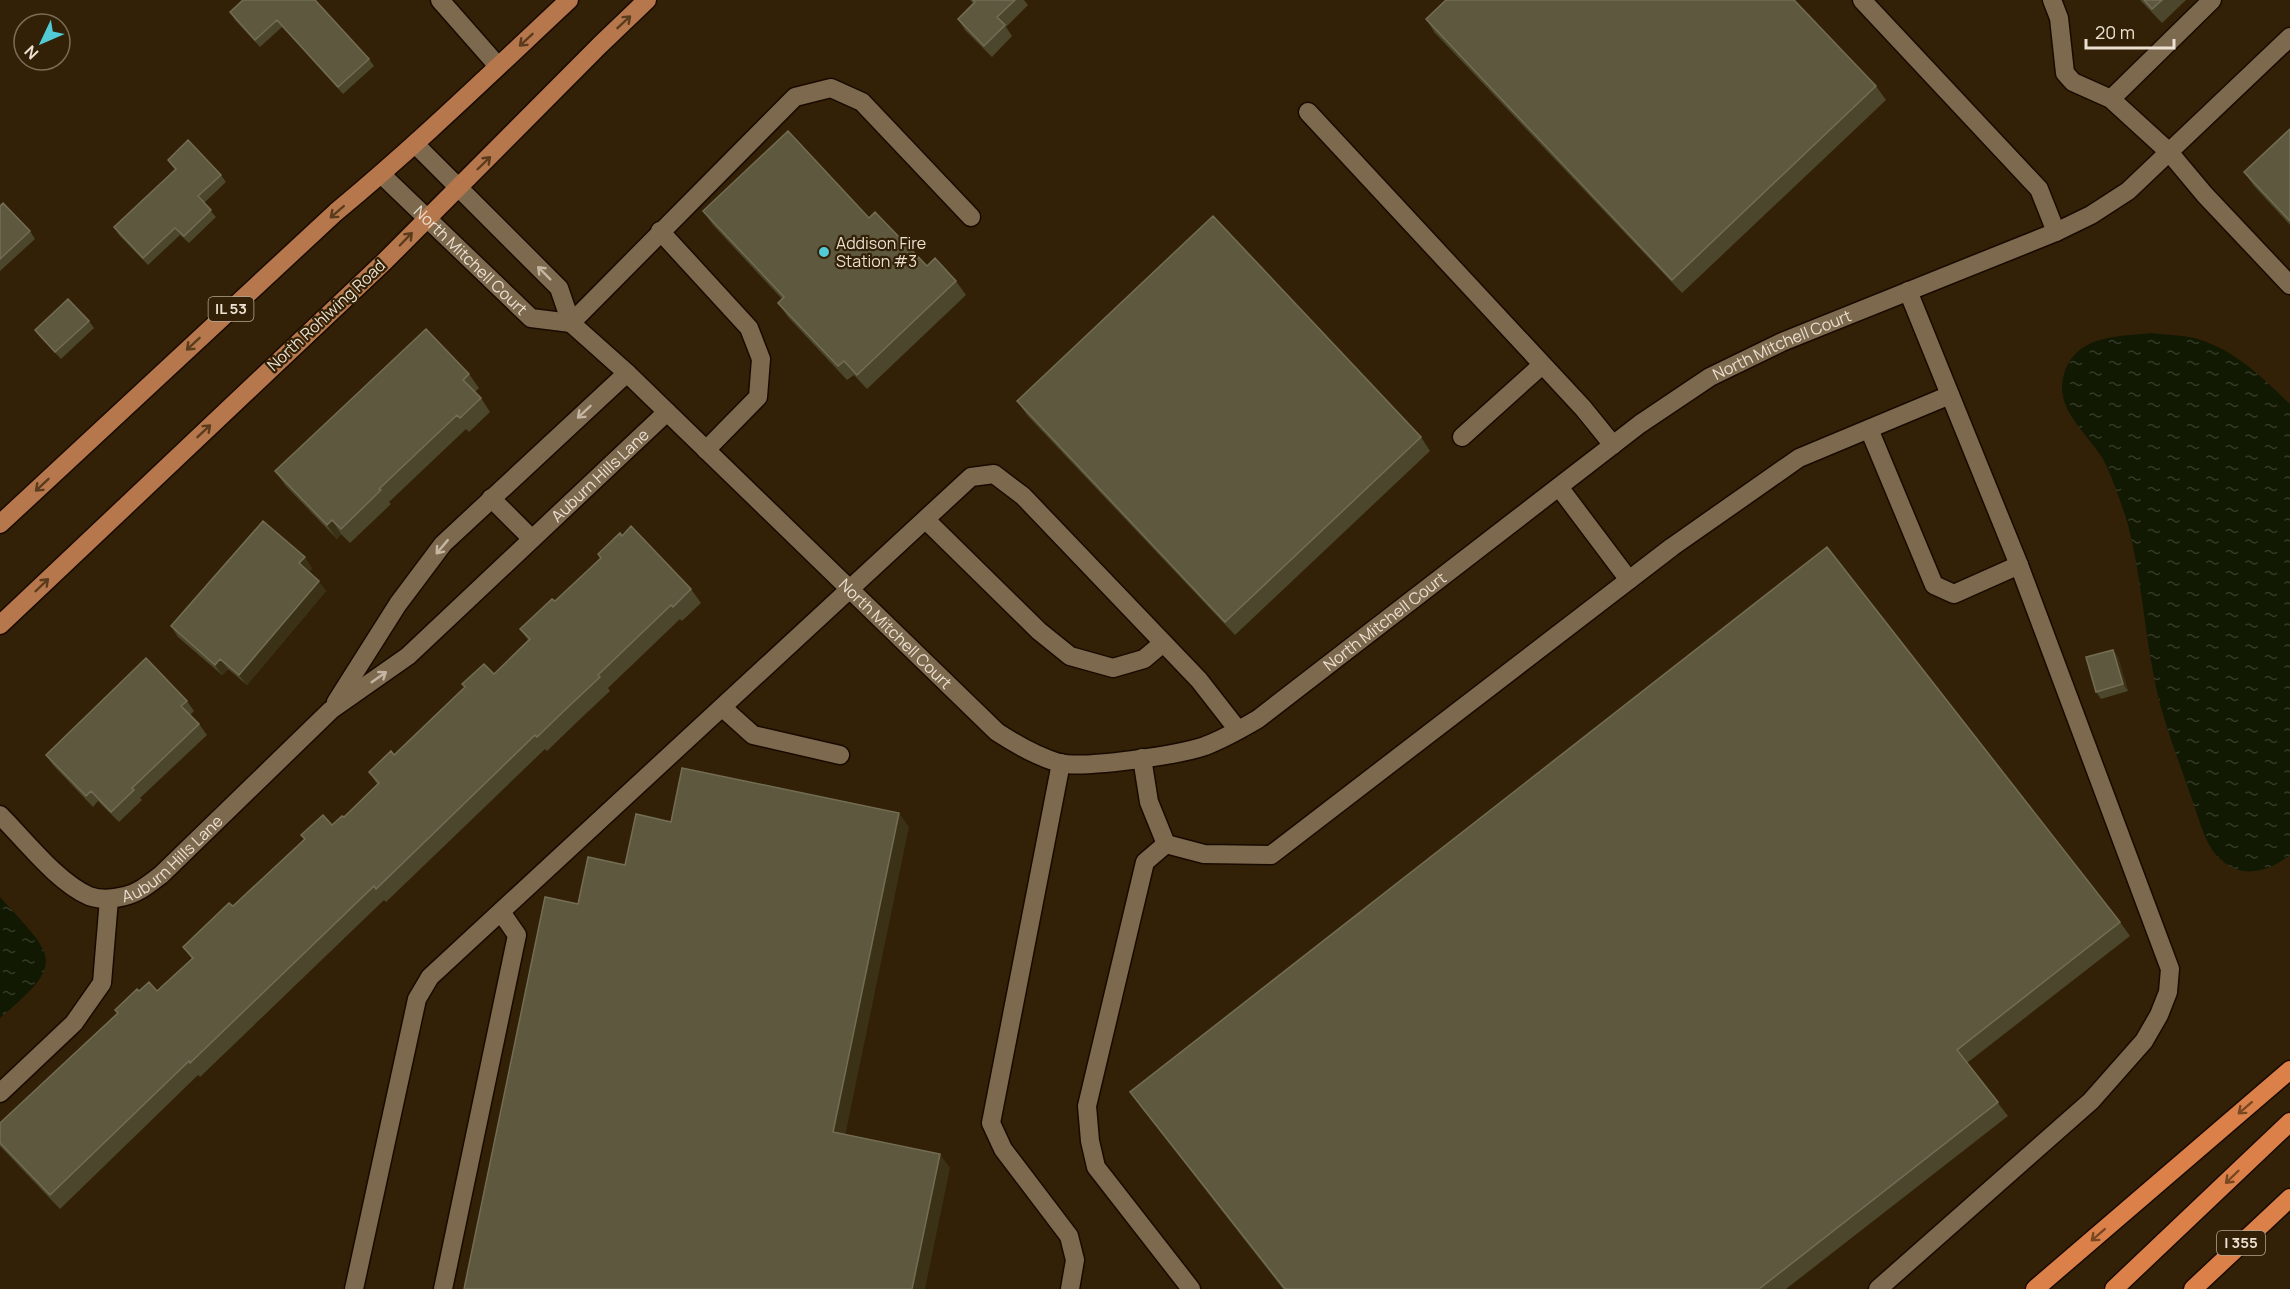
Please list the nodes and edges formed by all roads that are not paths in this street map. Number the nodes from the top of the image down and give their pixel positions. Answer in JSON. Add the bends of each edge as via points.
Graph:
{"nodes":[{"id":1,"x":440,"y":0,"type":"edge"},
{"id":2,"x":568,"y":0,"type":"edge"},
{"id":3,"x":647,"y":0,"type":"edge"},
{"id":4,"x":1862,"y":0,"type":"edge"},
{"id":5,"x":2052,"y":0,"type":"edge"},
{"id":6,"x":2212,"y":0,"type":"edge"},
{"id":7,"x":2290,"y":37,"type":"edge"},
{"id":8,"x":498,"y":66,"type":"junction"},
{"id":9,"x":2111,"y":99,"type":"junction"},
{"id":10,"x":1308,"y":112,"type":"dead end"},
{"id":11,"x":415,"y":144,"type":"junction"},
{"id":12,"x":2169,"y":152,"type":"junction"},
{"id":13,"x":382,"y":175,"type":"junction"},
{"id":14,"x":458,"y":187,"type":"junction"},
{"id":15,"x":971,"y":217,"type":"dead end"},
{"id":16,"x":427,"y":218,"type":"junction"},
{"id":17,"x":660,"y":231,"type":"junction"},
{"id":18,"x":2056,"y":232,"type":"junction"},
{"id":19,"x":2290,"y":285,"type":"edge"},
{"id":20,"x":1908,"y":291,"type":"junction"},
{"id":21,"x":571,"y":323,"type":"junction"},
{"id":22,"x":1542,"y":365,"type":"junction"},
{"id":23,"x":627,"y":373,"type":"junction"},
{"id":24,"x":1950,"y":395,"type":"junction"},
{"id":25,"x":667,"y":412,"type":"junction"},
{"id":26,"x":1869,"y":429,"type":"junction"},
{"id":27,"x":1462,"y":437,"type":"dead end"},
{"id":28,"x":1613,"y":445,"type":"junction"},
{"id":29,"x":706,"y":450,"type":"junction"},
{"id":30,"x":1559,"y":487,"type":"junction"},
{"id":31,"x":491,"y":498,"type":"junction"},
{"id":32,"x":926,"y":520,"type":"junction"},
{"id":33,"x":0,"y":524,"type":"edge"},
{"id":34,"x":532,"y":539,"type":"junction"},
{"id":35,"x":2019,"y":565,"type":"junction"},
{"id":36,"x":1629,"y":580,"type":"junction"},
{"id":37,"x":851,"y":590,"type":"junction"},
{"id":38,"x":0,"y":625,"type":"edge"},
{"id":39,"x":1163,"y":643,"type":"junction"},
{"id":40,"x":723,"y":708,"type":"junction"},
{"id":41,"x":331,"y":710,"type":"junction"},
{"id":42,"x":1238,"y":730,"type":"junction"},
{"id":43,"x":840,"y":755,"type":"dead end"},
{"id":44,"x":1142,"y":758,"type":"junction"},
{"id":45,"x":1061,"y":763,"type":"junction"},
{"id":46,"x":0,"y":815,"type":"edge"},
{"id":47,"x":1166,"y":844,"type":"junction"},
{"id":48,"x":109,"y":899,"type":"junction"},
{"id":49,"x":501,"y":912,"type":"junction"},
{"id":50,"x":2290,"y":1070,"type":"edge"},
{"id":51,"x":0,"y":1093,"type":"edge"},
{"id":52,"x":2290,"y":1122,"type":"edge"},
{"id":53,"x":2290,"y":1198,"type":"edge"},
{"id":54,"x":354,"y":1289,"type":"edge"},
{"id":55,"x":443,"y":1289,"type":"edge"},
{"id":56,"x":1070,"y":1289,"type":"edge"},
{"id":57,"x":1191,"y":1289,"type":"edge"},
{"id":58,"x":1878,"y":1289,"type":"edge"},
{"id":59,"x":2035,"y":1289,"type":"edge"},
{"id":60,"x":2114,"y":1289,"type":"edge"},
{"id":61,"x":2193,"y":1289,"type":"edge"}],
"edges":[{"from":1,"to":8,"type":"street"},
{"from":2,"to":8,"type":"main road","number":"IL 53","one_way":true},
{"from":14,"to":3,"type":"main road","name":"North Rohlwing Road","one_way":true},
{"from":4,"to":18,"type":"street","via":[[2039,189]]},
{"from":5,"to":9,"type":"street","via":[[2059,18],[2065,73],[2073,82]]},
{"from":6,"to":9,"type":"street"},
{"from":7,"to":12,"type":"street","name":"North Mitchell Court"},
{"from":8,"to":11,"type":"main road","number":"IL 53"},
{"from":9,"to":12,"type":"street"},
{"from":10,"to":22,"type":"street"},
{"from":11,"to":13,"type":"main road","number":"IL 53"},
{"from":11,"to":14,"type":"street","name":"North Mitchell Court"},
{"from":12,"to":18,"type":"street","name":"North Mitchell Court","via":[[2128,191]]},
{"from":12,"to":19,"type":"street"},
{"from":13,"to":16,"type":"street","name":"North Mitchell Court"},
{"from":13,"to":33,"type":"main road","number":"IL 53","one_way":true,"via":[[336,212]]},
{"from":14,"to":16,"type":"main road","name":"North Rohlwing Road"},
{"from":21,"to":14,"type":"street","name":"North Mitchell Court","one_way":true,"via":[[559,288]]},
{"from":15,"to":17,"type":"street","via":[[862,102],[831,88],[795,97]]},
{"from":16,"to":21,"type":"street","name":"North Mitchell Court","via":[[531,318]]},
{"from":38,"to":16,"type":"main road","name":"North Rohlwing Road","one_way":true},
{"from":17,"to":21,"type":"street"},
{"from":17,"to":29,"type":"street","via":[[749,328],[761,358],[758,397]]},
{"from":18,"to":20,"type":"street","name":"North Mitchell Court"},
{"from":20,"to":24,"type":"street"},
{"from":20,"to":28,"type":"street","name":"North Mitchell Court","via":[[1782,342],[1710,378]]},
{"from":21,"to":23,"type":"street","name":"North Mitchell Court"},
{"from":22,"to":27,"type":"street"},
{"from":22,"to":28,"type":"street"},
{"from":23,"to":25,"type":"street","name":"North Mitchell Court"},
{"from":23,"to":31,"type":"street","name":"Auburn Hills Lane","one_way":true},
{"from":24,"to":26,"type":"street"},
{"from":24,"to":35,"type":"street"},
{"from":25,"to":29,"type":"street","name":"North Mitchell Court"},
{"from":25,"to":34,"type":"street","name":"Auburn Hills Lane"},
{"from":26,"to":35,"type":"street","via":[[1934,585],[1954,594]]},
{"from":26,"to":36,"type":"street","via":[[1799,458]]},
{"from":28,"to":30,"type":"street","name":"North Mitchell Court"},
{"from":29,"to":37,"type":"street","name":"North Mitchell Court"},
{"from":30,"to":36,"type":"street"},
{"from":30,"to":42,"type":"street","name":"North Mitchell Court","via":[[1258,719]]},
{"from":31,"to":34,"type":"street"},
{"from":31,"to":41,"type":"street","name":"Auburn Hills Lane","one_way":true,"via":[[443,544]]},
{"from":32,"to":37,"type":"street"},
{"from":32,"to":39,"type":"street","via":[[1038,631],[1070,656],[1113,668],[1144,660]]},
{"from":32,"to":39,"type":"street","via":[[971,477],[994,474],[1023,496]]},
{"from":41,"to":34,"type":"street","name":"Auburn Hills Lane","one_way":true,"via":[[408,656]]},
{"from":35,"to":58,"type":"street","via":[[2170,969],[2168,992],[2144,1041],[2091,1101]]},
{"from":36,"to":47,"type":"street","via":[[1271,855],[1204,854]]},
{"from":37,"to":40,"type":"street"},
{"from":37,"to":45,"type":"street","name":"North Mitchell Court","via":[[997,732],[1029,752]]},
{"from":39,"to":42,"type":"street","via":[[1199,680]]},
{"from":40,"to":43,"type":"street","via":[[753,735]]},
{"from":40,"to":49,"type":"street"},
{"from":41,"to":48,"type":"street","name":"Auburn Hills Lane","via":[[161,875],[127,896]]},
{"from":42,"to":44,"type":"street","name":"North Mitchell Court","via":[[1205,746]]},
{"from":44,"to":45,"type":"street","name":"North Mitchell Court"},
{"from":44,"to":47,"type":"street","via":[[1149,802]]},
{"from":45,"to":56,"type":"street","via":[[991,1123],[1003,1149],[1069,1236],[1075,1260]]},
{"from":46,"to":48,"type":"street","name":"Auburn Hills Lane","via":[[74,888],[91,897]]},
{"from":47,"to":57,"type":"street","via":[[1145,862],[1087,1106],[1096,1167]]},
{"from":48,"to":51,"type":"street","via":[[102,983],[74,1023]]},
{"from":49,"to":54,"type":"street","via":[[430,977],[417,999]]},
{"from":49,"to":55,"type":"street","via":[[516,934]]},
{"from":50,"to":59,"type":"highway","one_way":true},
{"from":52,"to":60,"type":"highway","one_way":true},
{"from":53,"to":61,"type":"highway","number":"I 355"}]}
